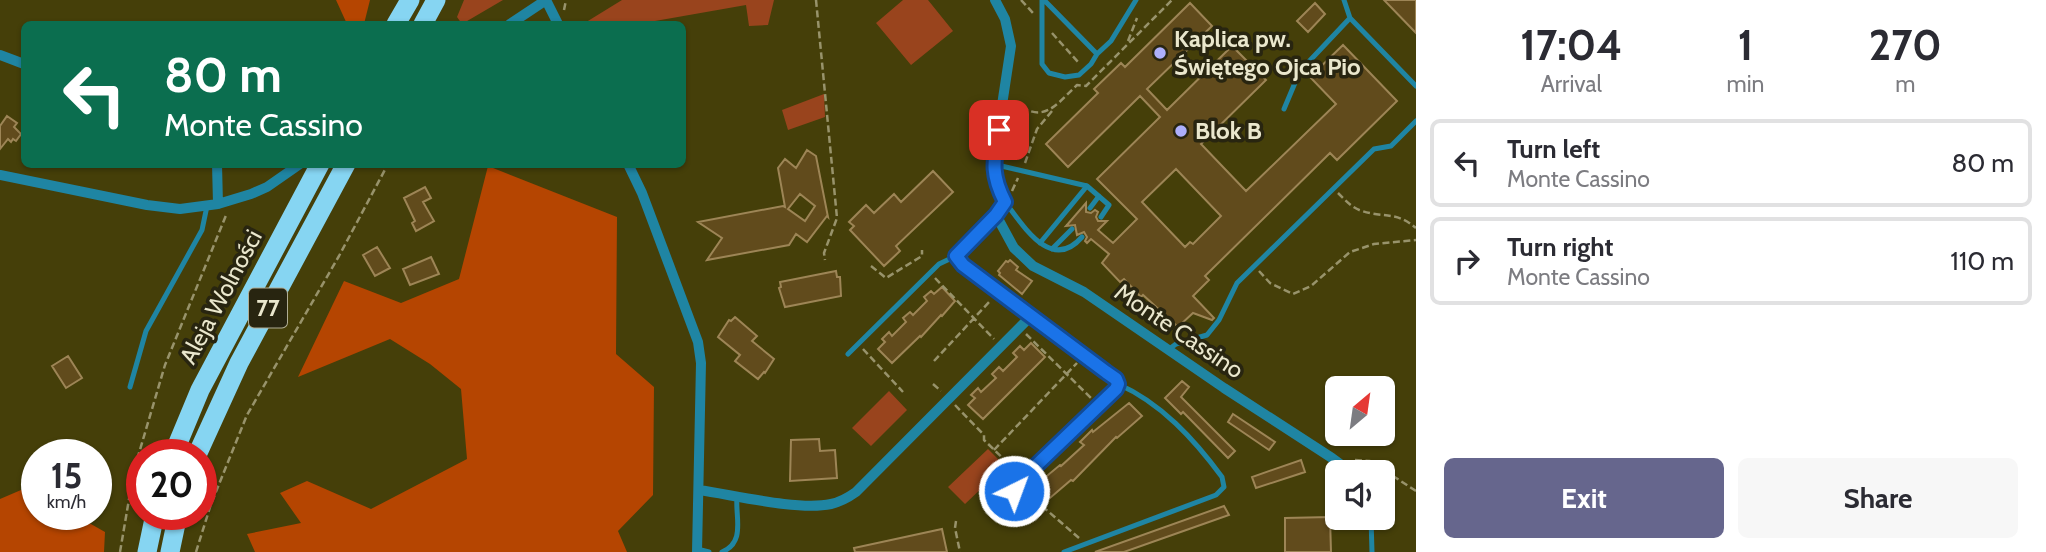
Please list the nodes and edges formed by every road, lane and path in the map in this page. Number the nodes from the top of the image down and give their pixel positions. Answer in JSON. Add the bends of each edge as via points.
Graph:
{"nodes":[{"id":1,"x":410,"y":0,"type":"edge"},
{"id":2,"x":436,"y":0,"type":"edge"},
{"id":3,"x":546,"y":0,"type":"edge"},
{"id":4,"x":816,"y":0,"type":"edge"},
{"id":5,"x":995,"y":0,"type":"edge"},
{"id":6,"x":1043,"y":0,"type":"edge"},
{"id":7,"x":1136,"y":0,"type":"edge"},
{"id":8,"x":1344,"y":0,"type":"edge"},
{"id":9,"x":1140,"y":12,"type":"dead end"},
{"id":10,"x":1350,"y":18,"type":"junction"},
{"id":11,"x":399,"y":21,"type":"edge"},
{"id":12,"x":425,"y":21,"type":"edge"},
{"id":13,"x":514,"y":21,"type":"edge"},
{"id":14,"x":556,"y":21,"type":"edge"},
{"id":15,"x":1128,"y":43,"type":"dead end"},
{"id":16,"x":1097,"y":54,"type":"junction"},
{"id":17,"x":0,"y":55,"type":"edge"},
{"id":18,"x":21,"y":63,"type":"edge"},
{"id":19,"x":1416,"y":86,"type":"edge"},
{"id":20,"x":1011,"y":99,"type":"dead end"},
{"id":21,"x":1054,"y":108,"type":"dead end"},
{"id":22,"x":1284,"y":109,"type":"dead end"},
{"id":23,"x":1009,"y":111,"type":"dead end"},
{"id":24,"x":1416,"y":121,"type":"edge"},
{"id":25,"x":1017,"y":162,"type":"dead end"},
{"id":26,"x":993,"y":164,"type":"junction"},
{"id":27,"x":1023,"y":167,"type":"junction"},
{"id":28,"x":217,"y":168,"type":"edge"},
{"id":29,"x":294,"y":168,"type":"edge"},
{"id":30,"x":318,"y":168,"type":"edge"},
{"id":31,"x":344,"y":168,"type":"edge"},
{"id":32,"x":386,"y":168,"type":"edge"},
{"id":33,"x":630,"y":168,"type":"edge"},
{"id":34,"x":0,"y":175,"type":"edge"},
{"id":35,"x":1087,"y":186,"type":"junction"},
{"id":36,"x":1334,"y":189,"type":"junction"},
{"id":37,"x":1099,"y":196,"type":"junction"},
{"id":38,"x":1005,"y":202,"type":"junction"},
{"id":39,"x":217,"y":204,"type":"junction"},
{"id":40,"x":1090,"y":208,"type":"dead end"},
{"id":41,"x":996,"y":215,"type":"junction"},
{"id":42,"x":1101,"y":216,"type":"dead end"},
{"id":43,"x":1416,"y":228,"type":"edge"},
{"id":44,"x":1072,"y":229,"type":"dead end"},
{"id":45,"x":1082,"y":237,"type":"dead end"},
{"id":46,"x":1416,"y":240,"type":"edge"},
{"id":47,"x":1040,"y":243,"type":"junction"},
{"id":48,"x":1052,"y":249,"type":"junction"},
{"id":49,"x":922,"y":250,"type":"dead end"},
{"id":50,"x":956,"y":256,"type":"junction"},
{"id":51,"x":825,"y":260,"type":"dead end"},
{"id":52,"x":871,"y":266,"type":"dead end"},
{"id":53,"x":1255,"y":266,"type":"junction"},
{"id":54,"x":930,"y":273,"type":"junction"},
{"id":55,"x":998,"y":292,"type":"junction"},
{"id":56,"x":1030,"y":317,"type":"junction"},
{"id":57,"x":974,"y":318,"type":"junction"},
{"id":58,"x":1020,"y":327,"type":"junction"},
{"id":59,"x":988,"y":333,"type":"dead end"},
{"id":60,"x":858,"y":344,"type":"junction"},
{"id":61,"x":1168,"y":350,"type":"junction"},
{"id":62,"x":848,"y":354,"type":"dead end"},
{"id":63,"x":1084,"y":356,"type":"junction"},
{"id":64,"x":934,"y":361,"type":"dead end"},
{"id":65,"x":1066,"y":374,"type":"junction"},
{"id":66,"x":933,"y":384,"type":"dead end"},
{"id":67,"x":1118,"y":384,"type":"junction"},
{"id":68,"x":130,"y":387,"type":"dead end"},
{"id":69,"x":903,"y":392,"type":"dead end"},
{"id":70,"x":945,"y":395,"type":"junction"},
{"id":71,"x":1099,"y":405,"type":"junction"},
{"id":72,"x":180,"y":439,"type":"edge"},
{"id":73,"x":204,"y":439,"type":"edge"},
{"id":74,"x":994,"y":450,"type":"junction"},
{"id":75,"x":1333,"y":460,"type":"edge"},
{"id":76,"x":1015,"y":470,"type":"dead end"},
{"id":77,"x":1395,"y":477,"type":"edge"},
{"id":78,"x":699,"y":490,"type":"junction"},
{"id":79,"x":1416,"y":491,"type":"edge"},
{"id":80,"x":737,"y":497,"type":"junction"},
{"id":81,"x":1042,"y":506,"type":"dead end"},
{"id":82,"x":1024,"y":516,"type":"dead end"},
{"id":83,"x":956,"y":522,"type":"dead end"},
{"id":84,"x":151,"y":530,"type":"edge"},
{"id":85,"x":175,"y":530,"type":"edge"},
{"id":86,"x":1371,"y":530,"type":"edge"},
{"id":87,"x":1085,"y":544,"type":"junction"},
{"id":88,"x":697,"y":550,"type":"edge"},
{"id":89,"x":120,"y":552,"type":"edge"},
{"id":90,"x":146,"y":552,"type":"edge"},
{"id":91,"x":170,"y":552,"type":"edge"},
{"id":92,"x":196,"y":552,"type":"edge"},
{"id":93,"x":709,"y":552,"type":"edge"},
{"id":94,"x":722,"y":552,"type":"edge"},
{"id":95,"x":960,"y":552,"type":"edge"},
{"id":96,"x":1064,"y":552,"type":"edge"},
{"id":97,"x":1372,"y":552,"type":"edge"}],
"edges":[{"from":1,"to":11,"type":"highway"},
{"from":2,"to":12,"type":"highway"},
{"from":3,"to":13,"type":"street"},
{"from":3,"to":14,"type":"street"},
{"from":4,"to":51,"type":"path","via":[[837,218]]},
{"from":5,"to":26,"type":"street","via":[[1011,46]]},
{"from":6,"to":16,"type":"lane"},
{"from":6,"to":16,"type":"lane","via":[[1042,64],[1049,73],[1079,75]]},
{"from":7,"to":16,"type":"lane","via":[[1111,41]]},
{"from":8,"to":10,"type":"lane"},
{"from":9,"to":15,"type":"path"},
{"from":10,"to":19,"type":"lane"},
{"from":10,"to":22,"type":"lane","via":[[1300,71]]},
{"from":17,"to":18,"type":"street"},
{"from":20,"to":23,"type":"path"},
{"from":21,"to":27,"type":"path","via":[[1037,129]]},
{"from":24,"to":36,"type":"lane","via":[[1391,146],[1374,149]]},
{"from":25,"to":27,"type":"path"},
{"from":26,"to":27,"type":"lane"},
{"from":26,"to":38,"type":"street"},
{"from":27,"to":35,"type":"lane"},
{"from":27,"to":38,"type":"path"},
{"from":28,"to":39,"type":"street"},
{"from":29,"to":39,"type":"street","via":[[267,187]]},
{"from":30,"to":72,"type":"highway","name":"Aleja Wolności","number":"77","via":[[200,390]]},
{"from":31,"to":73,"type":"highway","name":"Aleja Wolności","number":"77","via":[[239,363]]},
{"from":32,"to":92,"type":"path","via":[[247,415]]},
{"from":33,"to":78,"type":"street","via":[[698,342]]},
{"from":34,"to":39,"type":"street","via":[[162,208]]},
{"from":35,"to":37,"type":"lane"},
{"from":35,"to":47,"type":"lane"},
{"from":36,"to":43,"type":"path","via":[[1362,211],[1397,216]]},
{"from":36,"to":53,"type":"lane"},
{"from":37,"to":40,"type":"lane"},
{"from":37,"to":42,"type":"lane","via":[[1109,205]]},
{"from":38,"to":41,"type":"street"},
{"from":38,"to":47,"type":"lane"},
{"from":39,"to":68,"type":"lane","via":[[146,331]]},
{"from":39,"to":89,"type":"path","via":[[227,213],[165,365],[134,470]]},
{"from":41,"to":50,"type":"street"},
{"from":41,"to":61,"type":"street","name":"Monte Cassino","via":[[1014,248],[1033,266],[1084,292]]},
{"from":44,"to":48,"type":"lane"},
{"from":45,"to":48,"type":"lane","via":[[1074,246]]},
{"from":46,"to":53,"type":"path","via":[[1374,244],[1350,252],[1311,286],[1293,294],[1270,284]]},
{"from":47,"to":48,"type":"lane"},
{"from":49,"to":52,"type":"path","via":[[922,256],[886,278]]},
{"from":50,"to":54,"type":"lane"},
{"from":50,"to":55,"type":"street"},
{"from":53,"to":61,"type":"lane","via":[[1231,290],[1219,320],[1207,335]]},
{"from":54,"to":57,"type":"path"},
{"from":54,"to":60,"type":"lane"},
{"from":55,"to":56,"type":"street"},
{"from":55,"to":57,"type":"path"},
{"from":56,"to":58,"type":"street"},
{"from":56,"to":63,"type":"street"},
{"from":57,"to":59,"type":"path"},
{"from":57,"to":64,"type":"path"},
{"from":58,"to":65,"type":"path"},
{"from":58,"to":70,"type":"street"},
{"from":60,"to":62,"type":"lane"},
{"from":60,"to":69,"type":"path"},
{"from":61,"to":75,"type":"street","name":"Monte Cassino"},
{"from":63,"to":65,"type":"path"},
{"from":63,"to":67,"type":"street"},
{"from":65,"to":71,"type":"path"},
{"from":65,"to":74,"type":"path"},
{"from":66,"to":70,"type":"path"},
{"from":67,"to":71,"type":"lane"},
{"from":67,"to":87,"type":"lane","via":[[1160,408],[1219,472],[1223,487],[1216,495]]},
{"from":70,"to":74,"type":"path"},
{"from":70,"to":80,"type":"street","via":[[846,499],[807,505]]},
{"from":71,"to":82,"type":"lane","via":[[1019,482],[1011,501]]},
{"from":74,"to":76,"type":"path"},
{"from":77,"to":79,"type":"path"},
{"from":78,"to":80,"type":"street"},
{"from":78,"to":88,"type":"street"},
{"from":80,"to":94,"type":"lane","via":[[737,539]]},
{"from":81,"to":87,"type":"path"},
{"from":83,"to":95,"type":"path"},
{"from":84,"to":90,"type":"highway"},
{"from":85,"to":91,"type":"highway"},
{"from":86,"to":97,"type":"lane"},
{"from":87,"to":96,"type":"lane"},
{"from":88,"to":93,"type":"lane"}]}
